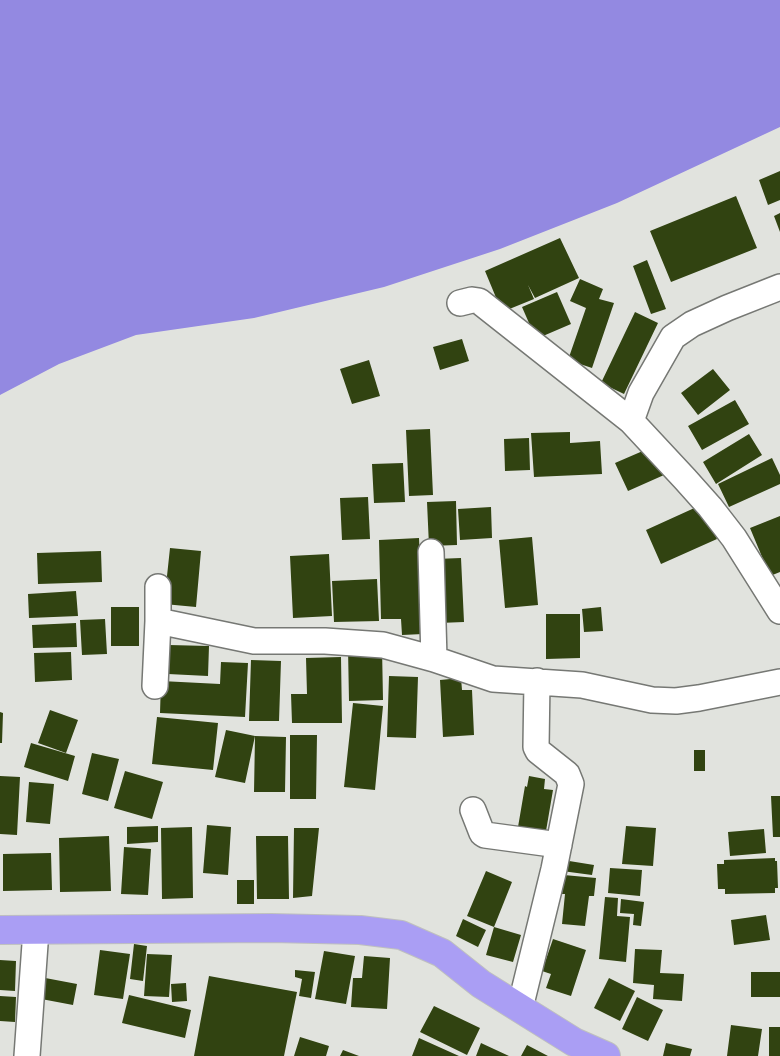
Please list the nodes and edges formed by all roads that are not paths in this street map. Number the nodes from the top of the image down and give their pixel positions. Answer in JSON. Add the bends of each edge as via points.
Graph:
{"nodes":[{"id":1,"x":780,"y":288,"type":"edge"},
{"id":2,"x":460,"y":303,"type":"dead end"},
{"id":3,"x":631,"y":422,"type":"junction"},
{"id":4,"x":431,"y":552,"type":"dead end"},
{"id":5,"x":158,"y":587,"type":"dead end"},
{"id":6,"x":780,"y":611,"type":"edge"},
{"id":7,"x":158,"y":621,"type":"junction"},
{"id":8,"x":434,"y":659,"type":"junction"},
{"id":9,"x":537,"y":681,"type":"junction"},
{"id":10,"x":769,"y":684,"type":"edge"},
{"id":11,"x":155,"y":686,"type":"dead end"},
{"id":12,"x":473,"y":810,"type":"dead end"},
{"id":13,"x":559,"y":845,"type":"junction"},
{"id":14,"x":0,"y":930,"type":"edge"},
{"id":15,"x":36,"y":930,"type":"junction"},
{"id":16,"x":520,"y":1008,"type":"junction"},
{"id":17,"x":27,"y":1056,"type":"edge"},
{"id":18,"x":606,"y":1056,"type":"edge"}],
"edges":[{"from":1,"to":3,"type":"street","via":[[692,324],[673,337],[641,393]]},
{"from":2,"to":3,"type":"street","via":[[479,301]]},
{"from":3,"to":6,"type":"street","via":[[710,507],[734,538]]},
{"from":4,"to":8,"type":"street"},
{"from":5,"to":7,"type":"street"},
{"from":7,"to":8,"type":"street","via":[[254,640],[383,645]]},
{"from":7,"to":11,"type":"street"},
{"from":8,"to":9,"type":"street","via":[[493,679]]},
{"from":9,"to":10,"type":"street","via":[[582,685],[664,701],[699,698]]},
{"from":9,"to":13,"type":"street","via":[[536,747],[567,774],[570,782]]},
{"from":12,"to":13,"type":"street","via":[[484,835]]},
{"from":13,"to":16,"type":"street"},
{"from":14,"to":15,"type":"highway"},
{"from":15,"to":16,"type":"highway","via":[[271,928],[360,930],[401,935],[442,953],[481,984]]},
{"from":15,"to":17,"type":"street"},
{"from":16,"to":18,"type":"highway","via":[[574,1042]]}]}
